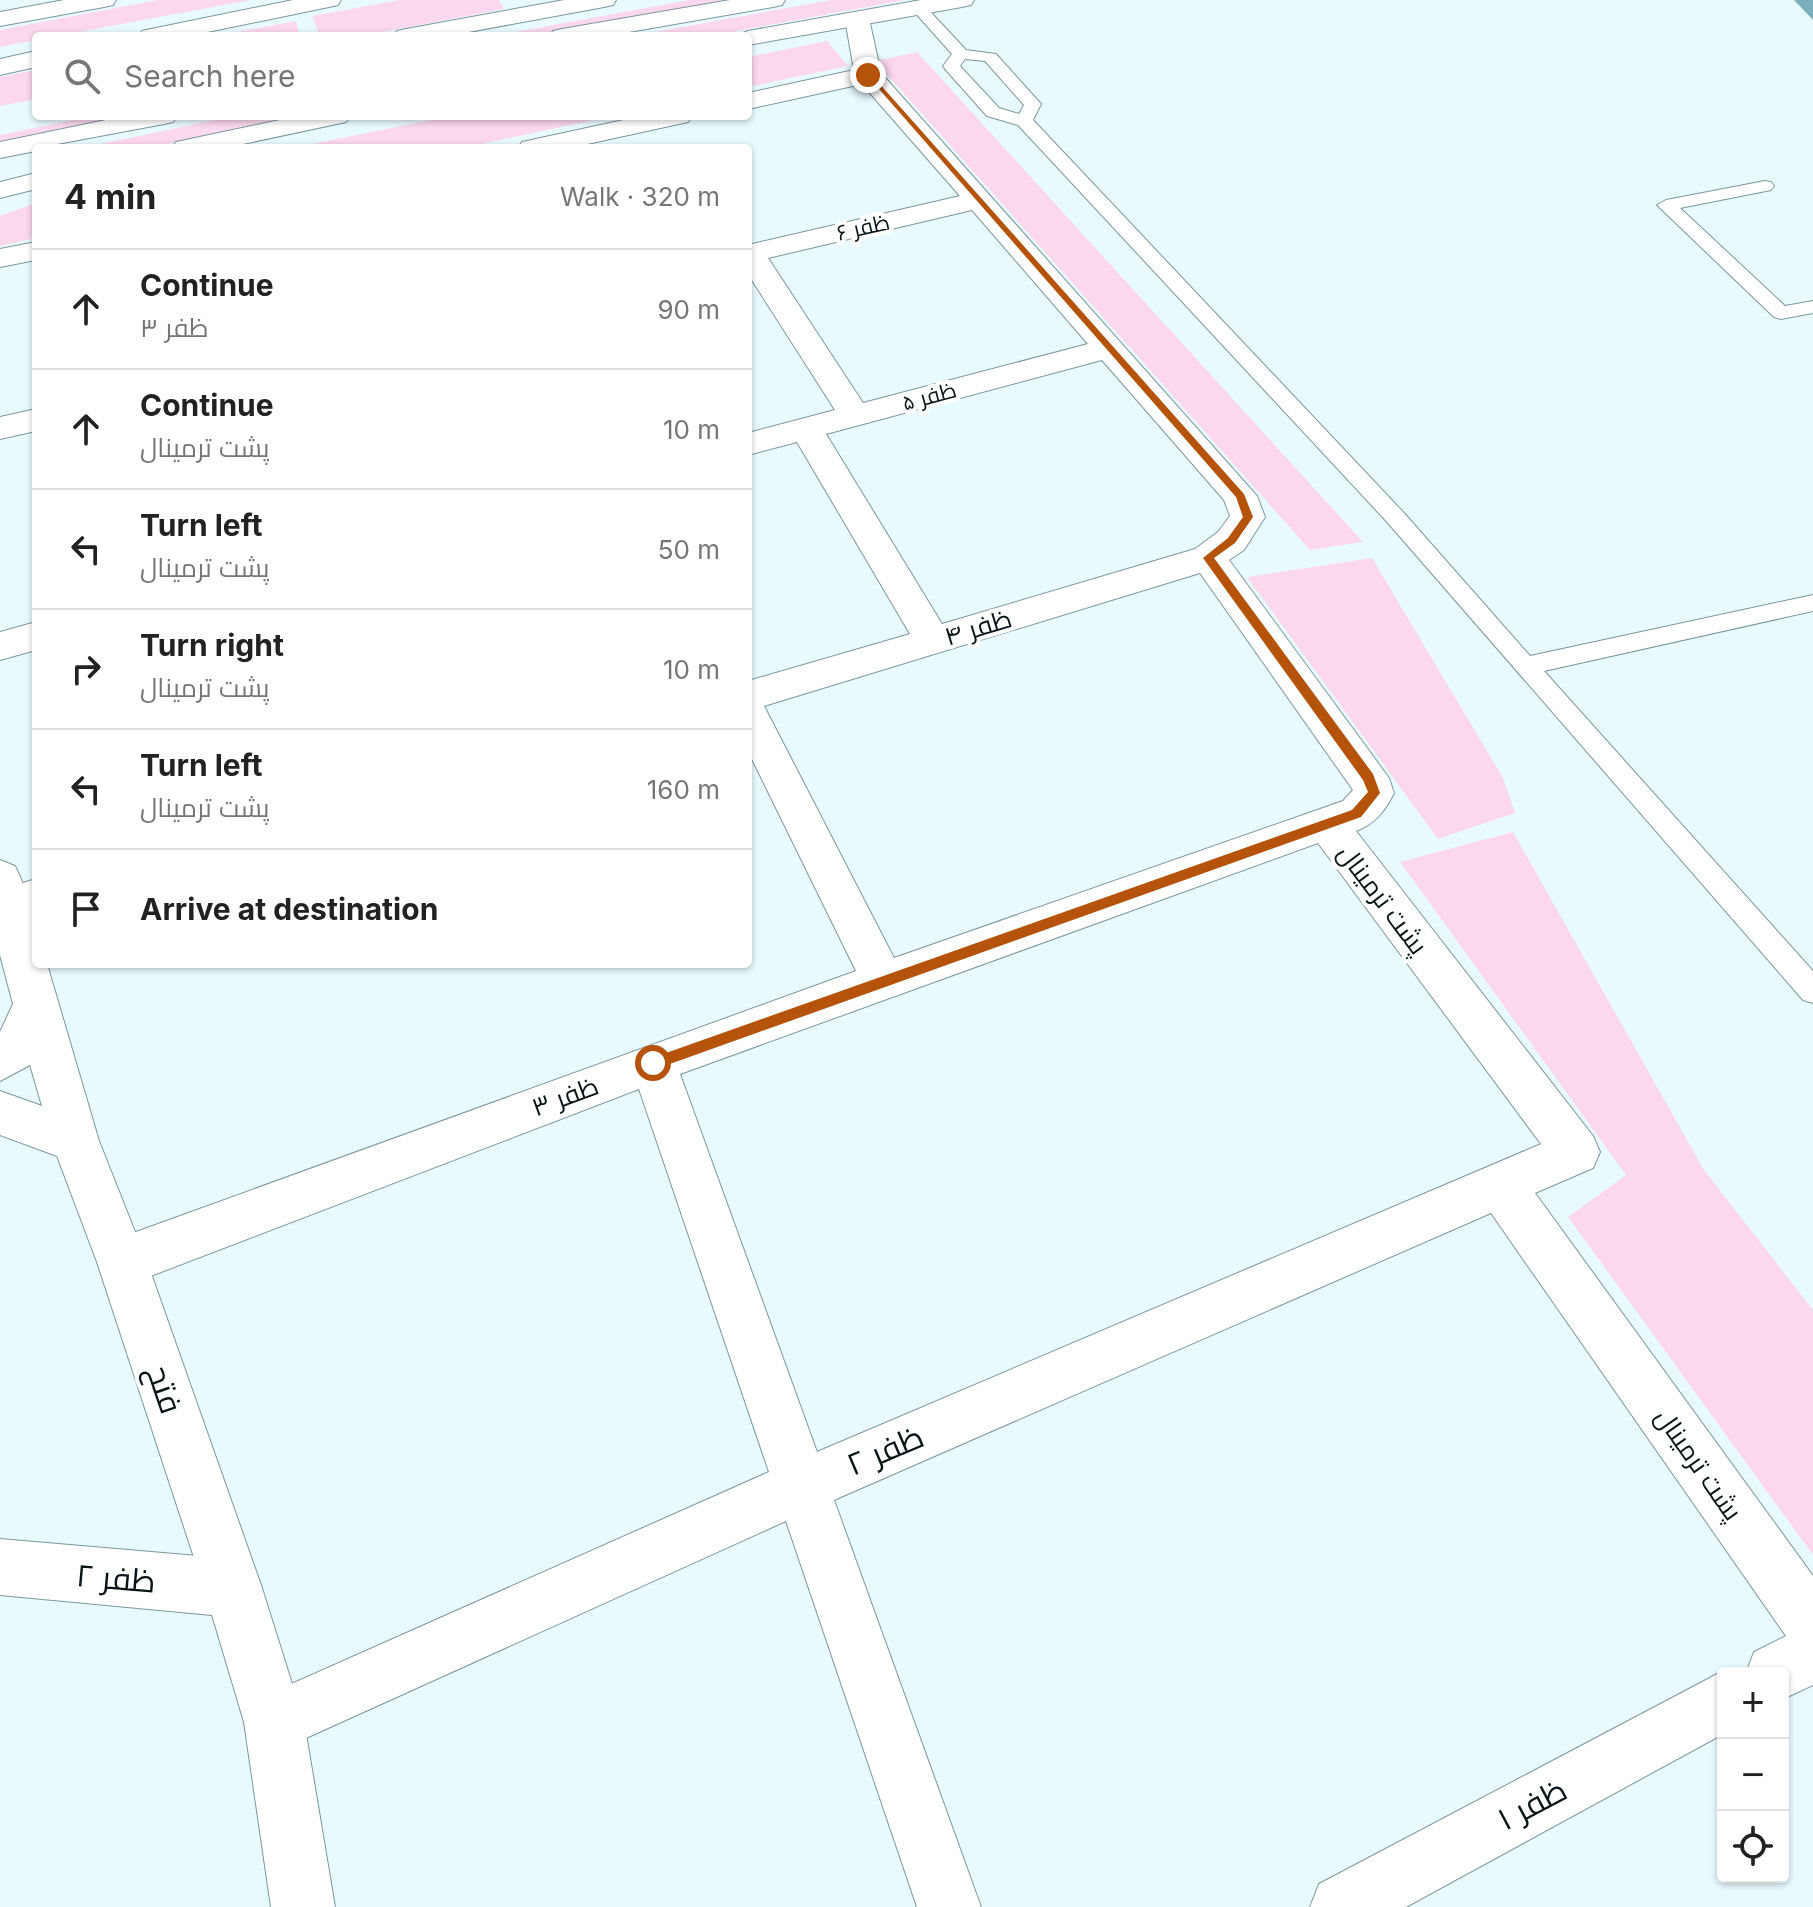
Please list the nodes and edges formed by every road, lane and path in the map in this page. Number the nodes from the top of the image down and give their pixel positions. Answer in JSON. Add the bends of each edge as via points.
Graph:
{"nodes":[{"id":1,"x":104,"y":0,"type":"edge"},
{"id":2,"x":329,"y":0,"type":"edge"},
{"id":3,"x":604,"y":0,"type":"edge"},
{"id":4,"x":773,"y":0,"type":"edge"},
{"id":5,"x":962,"y":0,"type":"edge"},
{"id":6,"x":919,"y":8,"type":"junction"},
{"id":7,"x":0,"y":19,"type":"edge"},
{"id":8,"x":857,"y":19,"type":"junction"},
{"id":9,"x":171,"y":32,"type":"edge"},
{"id":10,"x":428,"y":32,"type":"edge"},
{"id":11,"x":585,"y":32,"type":"edge"},
{"id":12,"x":752,"y":37,"type":"edge"},
{"id":13,"x":961,"y":54,"type":"junction"},
{"id":14,"x":32,"y":60,"type":"edge"},
{"id":15,"x":0,"y":67,"type":"edge"},
{"id":16,"x":868,"y":75,"type":"junction"},
{"id":17,"x":752,"y":100,"type":"edge"},
{"id":18,"x":145,"y":120,"type":"edge"},
{"id":19,"x":318,"y":120,"type":"edge"},
{"id":20,"x":661,"y":120,"type":"edge"},
{"id":21,"x":1024,"y":121,"type":"junction"},
{"id":22,"x":205,"y":144,"type":"edge"},
{"id":23,"x":550,"y":144,"type":"edge"},
{"id":24,"x":0,"y":150,"type":"edge"},
{"id":25,"x":32,"y":182,"type":"edge"},
{"id":26,"x":1765,"y":186,"type":"dead end"},
{"id":27,"x":0,"y":190,"type":"edge"},
{"id":28,"x":979,"y":200,"type":"junction"},
{"id":29,"x":32,"y":252,"type":"edge"},
{"id":30,"x":752,"y":253,"type":"edge"},
{"id":31,"x":0,"y":258,"type":"edge"},
{"id":32,"x":752,"y":259,"type":"edge"},
{"id":33,"x":1813,"y":307,"type":"edge"},
{"id":34,"x":1109,"y":348,"type":"junction"},
{"id":35,"x":855,"y":415,"type":"junction"},
{"id":36,"x":32,"y":421,"type":"edge"},
{"id":37,"x":0,"y":428,"type":"edge"},
{"id":38,"x":806,"y":429,"type":"junction"},
{"id":39,"x":752,"y":443,"type":"edge"},
{"id":40,"x":1208,"y":558,"type":"junction"},
{"id":41,"x":1813,"y":603,"type":"edge"},
{"id":42,"x":32,"y":637,"type":"edge"},
{"id":43,"x":933,"y":640,"type":"junction"},
{"id":44,"x":0,"y":646,"type":"edge"},
{"id":45,"x":1525,"y":666,"type":"junction"},
{"id":46,"x":752,"y":695,"type":"edge"},
{"id":47,"x":752,"y":719,"type":"edge"},
{"id":48,"x":1326,"y":823,"type":"junction"},
{"id":49,"x":15,"y":893,"type":"edge"},
{"id":50,"x":883,"y":981,"type":"junction"},
{"id":51,"x":1813,"y":991,"type":"edge"},
{"id":52,"x":36,"y":1003,"type":"junction"},
{"id":53,"x":0,"y":1060,"type":"edge"},
{"id":54,"x":653,"y":1063,"type":"junction"},
{"id":55,"x":0,"y":1113,"type":"edge"},
{"id":56,"x":75,"y":1141,"type":"junction"},
{"id":57,"x":1500,"y":1185,"type":"junction"},
{"id":58,"x":122,"y":1262,"type":"junction"},
{"id":59,"x":804,"y":1485,"type":"junction"},
{"id":60,"x":0,"y":1567,"type":"edge"},
{"id":61,"x":233,"y":1588,"type":"junction"},
{"id":62,"x":1813,"y":1625,"type":"edge"},
{"id":63,"x":1813,"y":1653,"type":"edge"},
{"id":64,"x":1786,"y":1667,"type":"edge"},
{"id":65,"x":1717,"y":1704,"type":"edge"},
{"id":66,"x":274,"y":1722,"type":"junction"},
{"id":67,"x":303,"y":1907,"type":"edge"},
{"id":68,"x":949,"y":1907,"type":"edge"},
{"id":69,"x":1342,"y":1907,"type":"edge"}],
"edges":[{"from":1,"to":7,"type":"main road"},
{"from":2,"to":9,"type":"main road"},
{"from":3,"to":10,"type":"main road"},
{"from":4,"to":11,"type":"main road"},
{"from":5,"to":6,"type":"main road"},
{"from":6,"to":8,"type":"main road"},
{"from":6,"to":13,"type":"lane"},
{"from":8,"to":12,"type":"main road"},
{"from":8,"to":16,"type":"main road"},
{"from":13,"to":21,"type":"lane","via":[[951,66],[993,112]]},
{"from":13,"to":21,"type":"lane","via":[[990,57],[1033,104]]},
{"from":14,"to":15,"type":"main road"},
{"from":16,"to":17,"type":"main road"},
{"from":16,"to":28,"type":"main road"},
{"from":18,"to":24,"type":"main road"},
{"from":19,"to":22,"type":"main road"},
{"from":20,"to":23,"type":"main road"},
{"from":21,"to":45,"type":"lane","via":[[1396,518]]},
{"from":25,"to":27,"type":"main road"},
{"from":26,"to":33,"type":"lane","via":[[1666,205],[1781,313]]},
{"from":28,"to":30,"type":"main road","name":"ظفر ۶"},
{"from":28,"to":34,"type":"main road"},
{"from":29,"to":31,"type":"main road"},
{"from":32,"to":35,"type":"main road"},
{"from":34,"to":35,"type":"main road","name":"ظفر ۵"},
{"from":34,"to":40,"type":"main road","via":[[1240,496],[1248,517],[1231,541]]},
{"from":35,"to":38,"type":"main road","name":"ظفر ۵"},
{"from":36,"to":37,"type":"main road"},
{"from":38,"to":39,"type":"main road","name":"ظفر ۵"},
{"from":38,"to":43,"type":"main road"},
{"from":40,"to":43,"type":"main road","name":"ظفر ۴"},
{"from":40,"to":48,"type":"main road","name":"پشت ترمینال","via":[[1369,778],[1374,793],[1357,814]]},
{"from":41,"to":45,"type":"lane"},
{"from":42,"to":44,"type":"main road"},
{"from":43,"to":46,"type":"main road","name":"ظفر ۴"},
{"from":45,"to":51,"type":"lane"},
{"from":47,"to":50,"type":"main road"},
{"from":48,"to":50,"type":"main road","name":"ظفر ۳"},
{"from":48,"to":57,"type":"main road","name":"پشت ترمینال","via":[[1576,1152]]},
{"from":49,"to":52,"type":"main road","name":"فتح"},
{"from":50,"to":54,"type":"main road","name":"ظفر ۳"},
{"from":52,"to":53,"type":"main road","via":[[24,1034]]},
{"from":52,"to":56,"type":"main road","name":"فتح"},
{"from":54,"to":58,"type":"main road","name":"ظفر ۳"},
{"from":54,"to":59,"type":"main road"},
{"from":55,"to":56,"type":"main road"},
{"from":56,"to":58,"type":"main road","name":"فتح"},
{"from":57,"to":59,"type":"main road","name":"ظفر ۲"},
{"from":57,"to":62,"type":"main road","name":"پشت ترمینال"},
{"from":58,"to":61,"type":"main road","name":"فتح"},
{"from":59,"to":66,"type":"main road","name":"ظفر ۲"},
{"from":59,"to":68,"type":"main road"},
{"from":60,"to":61,"type":"main road","name":"ظفر ۲"},
{"from":61,"to":66,"type":"main road","name":"فتح"},
{"from":63,"to":64,"type":"main road"},
{"from":65,"to":69,"type":"main road","name":"ظفر ۱"},
{"from":66,"to":67,"type":"main road","name":"فتح"}]}
